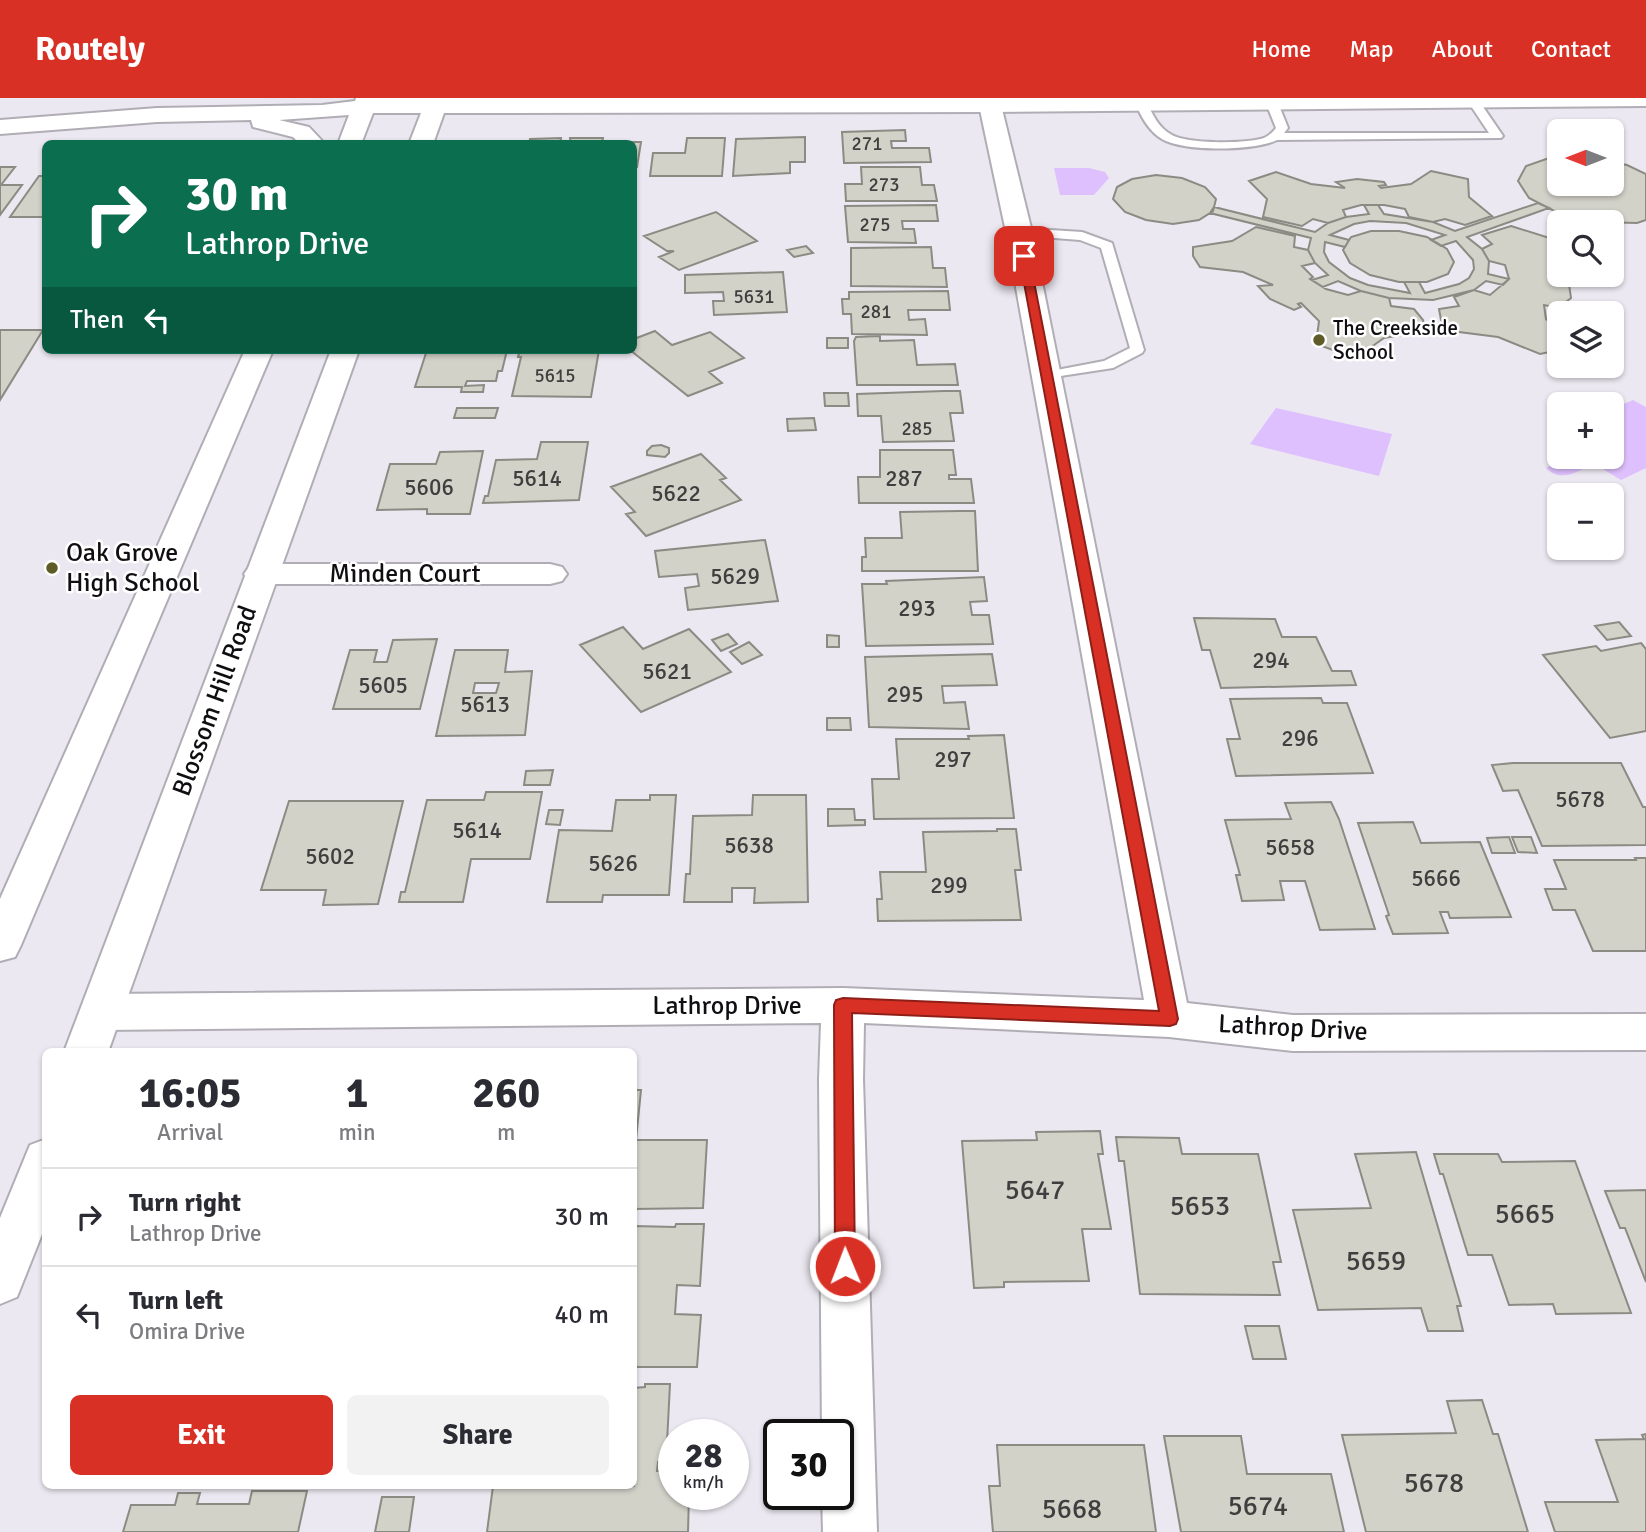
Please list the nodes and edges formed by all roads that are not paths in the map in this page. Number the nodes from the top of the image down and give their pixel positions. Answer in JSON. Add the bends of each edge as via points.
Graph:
{"nodes":[{"id":1,"x":1500,"y":99,"type":"edge"},
{"id":2,"x":1646,"y":99,"type":"edge"},
{"id":3,"x":1473,"y":100,"type":"junction"},
{"id":4,"x":366,"y":102,"type":"edge"},
{"id":5,"x":436,"y":102,"type":"edge"},
{"id":6,"x":817,"y":102,"type":"edge"},
{"id":7,"x":1155,"y":102,"type":"edge"},
{"id":8,"x":1272,"y":103,"type":"junction"},
{"id":9,"x":199,"y":104,"type":"edge"},
{"id":10,"x":990,"y":105,"type":"junction"},
{"id":11,"x":0,"y":111,"type":"edge"},
{"id":12,"x":0,"y":127,"type":"edge"},
{"id":13,"x":1276,"y":137,"type":"junction"},
{"id":14,"x":310,"y":140,"type":"edge"},
{"id":15,"x":351,"y":140,"type":"edge"},
{"id":16,"x":423,"y":140,"type":"edge"},
{"id":17,"x":1019,"y":232,"type":"junction"},
{"id":18,"x":258,"y":354,"type":"edge"},
{"id":19,"x":344,"y":354,"type":"edge"},
{"id":20,"x":1046,"y":376,"type":"junction"},
{"id":21,"x":261,"y":574,"type":"junction"},
{"id":22,"x":550,"y":575,"type":"dead end"},
{"id":23,"x":0,"y":945,"type":"edge"},
{"id":24,"x":843,"y":1005,"type":"junction"},
{"id":25,"x":100,"y":1012,"type":"junction"},
{"id":26,"x":1170,"y":1019,"type":"junction"},
{"id":27,"x":1646,"y":1032,"type":"edge"},
{"id":28,"x":87,"y":1048,"type":"edge"},
{"id":29,"x":42,"y":1170,"type":"edge"},
{"id":30,"x":0,"y":1281,"type":"edge"},
{"id":31,"x":850,"y":1532,"type":"edge"}],
"edges":[{"from":1,"to":2,"type":"street"},
{"from":1,"to":3,"type":"street"},
{"from":3,"to":8,"type":"street"},
{"from":3,"to":13,"type":"lane","via":[[1497,136]]},
{"from":4,"to":5,"type":"street"},
{"from":4,"to":9,"type":"street","via":[[322,112]]},
{"from":4,"to":15,"type":"street"},
{"from":5,"to":6,"type":"street"},
{"from":5,"to":16,"type":"street"},
{"from":6,"to":10,"type":"street"},
{"from":7,"to":8,"type":"street"},
{"from":7,"to":10,"type":"street"},
{"from":7,"to":13,"type":"lane","via":[[1147,118],[1171,139],[1208,144],[1264,142]]},
{"from":8,"to":13,"type":"lane","via":[[1282,128]]},
{"from":9,"to":11,"type":"street"},
{"from":9,"to":12,"type":"street"},
{"from":9,"to":14,"type":"street","via":[[301,132]]},
{"from":10,"to":17,"type":"street"},
{"from":17,"to":20,"type":"street"},
{"from":17,"to":20,"type":"lane","via":[[1082,236],[1107,246],[1136,350],[1108,365]]},
{"from":18,"to":23,"type":"street"},
{"from":19,"to":21,"type":"street","name":"Blossom Hill Road"},
{"from":20,"to":26,"type":"street"},
{"from":21,"to":22,"type":"street","name":"Minden Court"},
{"from":21,"to":25,"type":"street","name":"Blossom Hill Road"},
{"from":24,"to":25,"type":"street","name":"Lathrop Drive"},
{"from":24,"to":26,"type":"street","name":"Lathrop Drive"},
{"from":24,"to":31,"type":"street"},
{"from":25,"to":28,"type":"street","name":"Blossom Hill Road"},
{"from":26,"to":27,"type":"street","name":"Lathrop Drive","via":[[1293,1033]]},
{"from":29,"to":30,"type":"street"}]}
